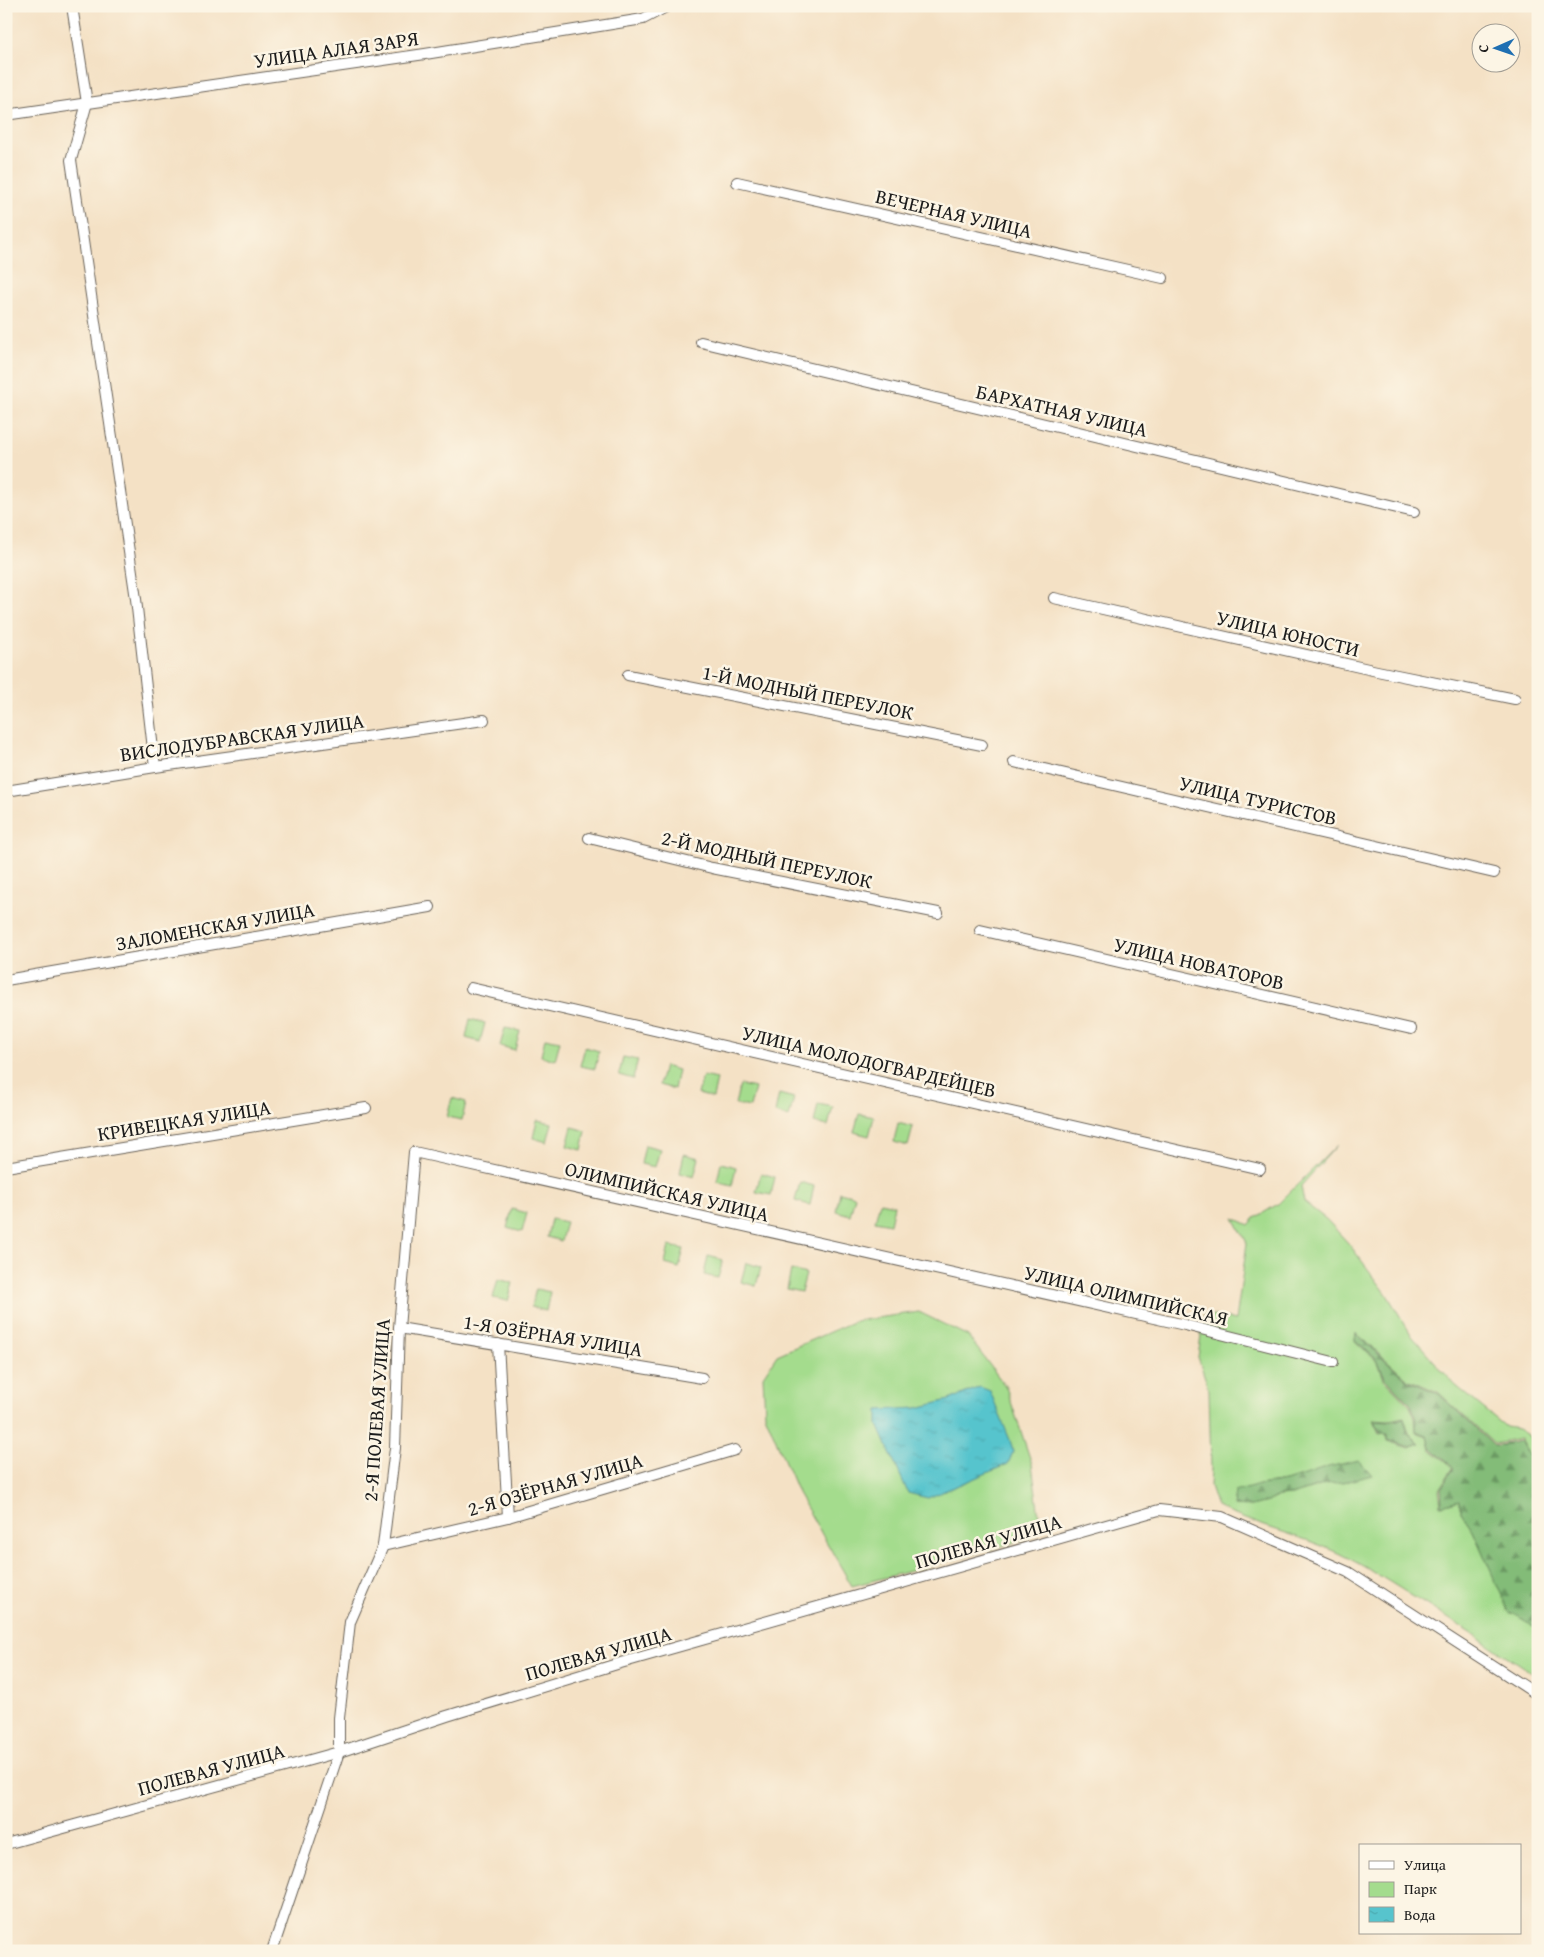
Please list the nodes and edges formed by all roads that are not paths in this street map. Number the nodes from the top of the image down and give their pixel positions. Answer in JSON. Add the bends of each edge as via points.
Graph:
{"nodes":[{"id":1,"x":72,"y":6,"type":"edge"},
{"id":2,"x":668,"y":6,"type":"edge"},
{"id":3,"x":87,"y":103,"type":"junction"},
{"id":4,"x":6,"y":115,"type":"edge"},
{"id":5,"x":738,"y":182,"type":"dead end"},
{"id":6,"x":1164,"y":278,"type":"dead end"},
{"id":7,"x":701,"y":342,"type":"dead end"},
{"id":8,"x":1414,"y":512,"type":"dead end"},
{"id":9,"x":1054,"y":598,"type":"dead end"},
{"id":10,"x":628,"y":675,"type":"dead end"},
{"id":11,"x":1515,"y":699,"type":"dead end"},
{"id":12,"x":484,"y":720,"type":"dead end"},
{"id":13,"x":982,"y":745,"type":"dead end"},
{"id":14,"x":1014,"y":762,"type":"dead end"},
{"id":15,"x":155,"y":767,"type":"junction"},
{"id":16,"x":6,"y":791,"type":"edge"},
{"id":17,"x":589,"y":838,"type":"dead end"},
{"id":18,"x":1494,"y":873,"type":"dead end"},
{"id":19,"x":430,"y":907,"type":"dead end"},
{"id":20,"x":938,"y":912,"type":"dead end"},
{"id":21,"x":980,"y":930,"type":"dead end"},
{"id":22,"x":6,"y":980,"type":"edge"},
{"id":23,"x":471,"y":988,"type":"dead end"},
{"id":24,"x":1411,"y":1029,"type":"dead end"},
{"id":25,"x":366,"y":1108,"type":"dead end"},
{"id":26,"x":414,"y":1152,"type":"joint"},
{"id":27,"x":6,"y":1167,"type":"edge"},
{"id":28,"x":1260,"y":1169,"type":"dead end"},
{"id":29,"x":911,"y":1263,"type":"joint"},
{"id":30,"x":399,"y":1328,"type":"junction"},
{"id":31,"x":498,"y":1344,"type":"junction"},
{"id":32,"x":1333,"y":1362,"type":"dead end"},
{"id":33,"x":702,"y":1378,"type":"dead end"},
{"id":34,"x":735,"y":1450,"type":"dead end"},
{"id":35,"x":508,"y":1517,"type":"junction"},
{"id":36,"x":383,"y":1546,"type":"junction"},
{"id":37,"x":1538,"y":1695,"type":"edge"},
{"id":38,"x":339,"y":1752,"type":"junction"},
{"id":39,"x":6,"y":1844,"type":"edge"},
{"id":40,"x":272,"y":1951,"type":"edge"}],
"edges":[{"from":1,"to":3,"type":"street"},
{"from":2,"to":3,"type":"street","name":"УЛИЦА АЛАЯ ЗАРЯ","via":[[643,19],[415,56]]},
{"from":3,"to":4,"type":"street","name":"УЛИЦА АЛАЯ ЗАРЯ"},
{"from":3,"to":15,"type":"street","via":[[71,160],[136,599]]},
{"from":5,"to":6,"type":"street","name":"ВЕЧЕРНАЯ УЛИЦА"},
{"from":7,"to":8,"type":"street","name":"БАРХАТНАЯ УЛИЦА"},
{"from":9,"to":11,"type":"street","name":"УЛИЦА ЮНОСТИ"},
{"from":10,"to":13,"type":"street","name":"1-Й МОДНЫЙ ПЕРЕУЛОК"},
{"from":12,"to":15,"type":"street","name":"ВИСЛОДУБРАВСКАЯ УЛИЦА"},
{"from":14,"to":18,"type":"street","name":"УЛИЦА ТУРИСТОВ"},
{"from":15,"to":16,"type":"street","name":"ВИСЛОДУБРАВСКАЯ УЛИЦА"},
{"from":17,"to":20,"type":"street","name":"2-Й МОДНЫЙ ПЕРЕУЛОК","via":[[712,868]]},
{"from":19,"to":22,"type":"street","name":"ЗАЛОМЕНСКАЯ УЛИЦА"},
{"from":21,"to":24,"type":"street","name":"УЛИЦА НОВАТОРОВ"},
{"from":23,"to":28,"type":"street","name":"УЛИЦА МОЛОДОГВАРДЕЙЦЕВ"},
{"from":25,"to":27,"type":"street","name":"КРИВЕЦКАЯ УЛИЦА"},
{"from":26,"to":29,"type":"street","name":"ОЛИМПИЙСКАЯ УЛИЦА"},
{"from":26,"to":30,"type":"street","name":"2-Я ПОЛЕВАЯ УЛИЦА"},
{"from":29,"to":32,"type":"street","name":"УЛИЦА ОЛИМПИЙСКАЯ"},
{"from":30,"to":31,"type":"street","name":"1-Я ОЗЁРНАЯ УЛИЦА"},
{"from":30,"to":36,"type":"street","name":"2-Я ПОЛЕВАЯ УЛИЦА","via":[[395,1448]]},
{"from":31,"to":33,"type":"street","name":"1-Я ОЗЁРНАЯ УЛИЦА"},
{"from":31,"to":35,"type":"street"},
{"from":34,"to":35,"type":"street","name":"2-Я ОЗЁРНАЯ УЛИЦА"},
{"from":35,"to":36,"type":"street","name":"2-Я ОЗЁРНАЯ УЛИЦА"},
{"from":36,"to":38,"type":"street","name":"2-Я ПОЛЕВАЯ УЛИЦА","via":[[350,1622],[339,1718]]},
{"from":37,"to":38,"type":"street","name":"ПОЛЕВАЯ УЛИЦА","via":[[1348,1572],[1222,1517],[1160,1510],[617,1664]]},
{"from":38,"to":39,"type":"street","name":"ПОЛЕВАЯ УЛИЦА"},
{"from":38,"to":40,"type":"street","name":"2-Я ПОЛЕВАЯ УЛИЦА"}]}
